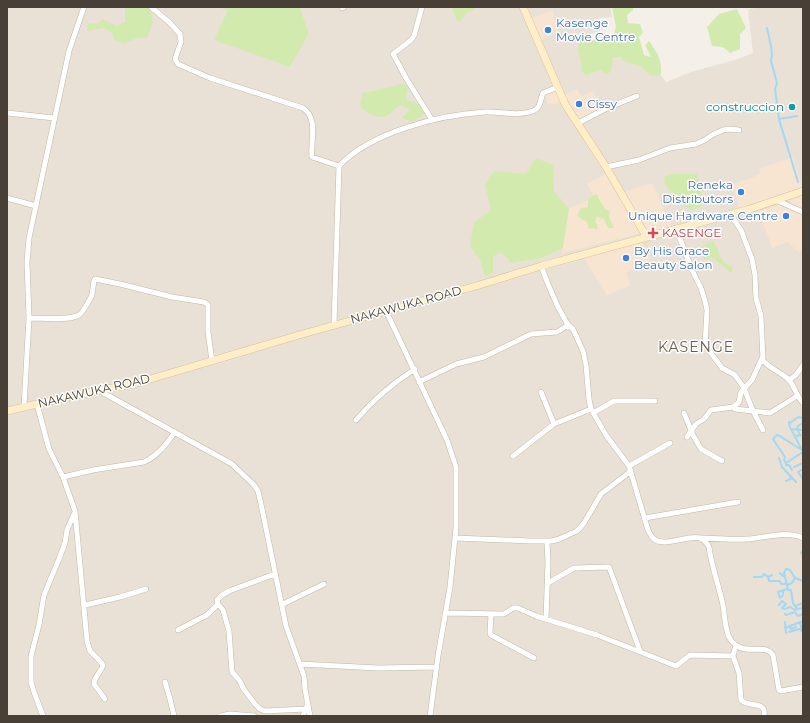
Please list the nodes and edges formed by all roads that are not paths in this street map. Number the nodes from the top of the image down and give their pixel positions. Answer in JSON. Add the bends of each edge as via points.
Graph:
{"nodes":[{"id":1,"x":84,"y":7,"type":"edge"},
{"id":2,"x":151,"y":7,"type":"edge"},
{"id":3,"x":422,"y":7,"type":"edge"},
{"id":4,"x":523,"y":7,"type":"edge"},
{"id":5,"x":558,"y":87,"type":"junction"},
{"id":6,"x":637,"y":96,"type":"dead end"},
{"id":7,"x":7,"y":113,"type":"edge"},
{"id":8,"x":54,"y":118,"type":"junction"},
{"id":9,"x":432,"y":120,"type":"junction"},
{"id":10,"x":578,"y":123,"type":"junction"},
{"id":11,"x":739,"y":130,"type":"dead end"},
{"id":12,"x":339,"y":166,"type":"junction"},
{"id":13,"x":606,"y":167,"type":"junction"},
{"id":14,"x":803,"y":191,"type":"edge"},
{"id":15,"x":7,"y":198,"type":"edge"},
{"id":16,"x":778,"y":201,"type":"junction"},
{"id":17,"x":36,"y":206,"type":"junction"},
{"id":18,"x":803,"y":212,"type":"edge"},
{"id":19,"x":730,"y":214,"type":"junction"},
{"id":20,"x":676,"y":228,"type":"junction"},
{"id":21,"x":646,"y":236,"type":"junction"},
{"id":22,"x":541,"y":266,"type":"junction"},
{"id":23,"x":386,"y":311,"type":"junction"},
{"id":24,"x":29,"y":318,"type":"junction"},
{"id":25,"x":334,"y":325,"type":"junction"},
{"id":26,"x":568,"y":325,"type":"junction"},
{"id":27,"x":763,"y":356,"type":"junction"},
{"id":28,"x":212,"y":361,"type":"junction"},
{"id":29,"x":803,"y":365,"type":"edge"},
{"id":30,"x":415,"y":369,"type":"junction"},
{"id":31,"x":789,"y":380,"type":"junction"},
{"id":32,"x":419,"y":382,"type":"junction"},
{"id":33,"x":744,"y":388,"type":"junction"},
{"id":34,"x":100,"y":391,"type":"junction"},
{"id":35,"x":541,"y":392,"type":"dead end"},
{"id":36,"x":797,"y":396,"type":"junction"},
{"id":37,"x":655,"y":401,"type":"dead end"},
{"id":38,"x":803,"y":403,"type":"edge"},
{"id":39,"x":37,"y":404,"type":"junction"},
{"id":40,"x":24,"y":407,"type":"junction"},
{"id":41,"x":735,"y":409,"type":"dead end"},
{"id":42,"x":7,"y":411,"type":"edge"},
{"id":43,"x":592,"y":411,"type":"junction"},
{"id":44,"x":754,"y":412,"type":"junction"},
{"id":45,"x":684,"y":413,"type":"dead end"},
{"id":46,"x":356,"y":420,"type":"dead end"},
{"id":47,"x":554,"y":424,"type":"junction"},
{"id":48,"x":763,"y":430,"type":"dead end"},
{"id":49,"x":175,"y":432,"type":"junction"},
{"id":50,"x":687,"y":437,"type":"dead end"},
{"id":51,"x":670,"y":443,"type":"dead end"},
{"id":52,"x":513,"y":456,"type":"dead end"},
{"id":53,"x":722,"y":461,"type":"dead end"},
{"id":54,"x":630,"y":468,"type":"junction"},
{"id":55,"x":63,"y":477,"type":"junction"},
{"id":56,"x":738,"y":502,"type":"dead end"},
{"id":57,"x":75,"y":512,"type":"junction"},
{"id":58,"x":645,"y":518,"type":"junction"},
{"id":59,"x":456,"y":538,"type":"junction"},
{"id":60,"x":699,"y":538,"type":"junction"},
{"id":61,"x":803,"y":538,"type":"edge"},
{"id":62,"x":547,"y":541,"type":"junction"},
{"id":63,"x":275,"y":574,"type":"junction"},
{"id":64,"x":548,"y":583,"type":"junction"},
{"id":65,"x":324,"y":584,"type":"dead end"},
{"id":66,"x":146,"y":589,"type":"dead end"},
{"id":67,"x":218,"y":604,"type":"junction"},
{"id":68,"x":283,"y":604,"type":"junction"},
{"id":69,"x":85,"y":605,"type":"junction"},
{"id":70,"x":447,"y":613,"type":"junction"},
{"id":71,"x":491,"y":614,"type":"junction"},
{"id":72,"x":546,"y":619,"type":"junction"},
{"id":73,"x":178,"y":630,"type":"dead end"},
{"id":74,"x":736,"y":645,"type":"junction"},
{"id":75,"x":640,"y":651,"type":"junction"},
{"id":76,"x":733,"y":656,"type":"junction"},
{"id":77,"x":534,"y":658,"type":"dead end"},
{"id":78,"x":300,"y":664,"type":"junction"},
{"id":79,"x":436,"y":667,"type":"junction"},
{"id":80,"x":165,"y":682,"type":"dead end"},
{"id":81,"x":803,"y":686,"type":"edge"},
{"id":82,"x":105,"y":699,"type":"dead end"},
{"id":83,"x":307,"y":706,"type":"junction"},
{"id":84,"x":262,"y":711,"type":"junction"},
{"id":85,"x":43,"y":716,"type":"edge"},
{"id":86,"x":174,"y":716,"type":"edge"},
{"id":87,"x":220,"y":716,"type":"edge"},
{"id":88,"x":254,"y":716,"type":"edge"},
{"id":89,"x":303,"y":716,"type":"edge"},
{"id":90,"x":310,"y":716,"type":"edge"},
{"id":91,"x":430,"y":716,"type":"edge"},
{"id":92,"x":764,"y":716,"type":"edge"}],
"edges":[{"from":1,"to":8,"type":"street","via":[[69,51]]},
{"from":2,"to":12,"type":"street","via":[[180,34],[181,42],[175,59],[178,64],[210,78],[303,108],[308,112],[313,124],[312,157]]},
{"from":3,"to":9,"type":"street","via":[[414,36],[392,54]]},
{"from":4,"to":5,"type":"main road"},
{"from":5,"to":9,"type":"street","via":[[543,93],[539,107],[533,111],[510,115],[484,112]]},
{"from":5,"to":10,"type":"main road","via":[[565,104]]},
{"from":6,"to":10,"type":"street"},
{"from":7,"to":8,"type":"street"},
{"from":8,"to":17,"type":"street"},
{"from":9,"to":12,"type":"street","via":[[366,145]]},
{"from":10,"to":13,"type":"main road"},
{"from":11,"to":13,"type":"street","via":[[723,130],[692,146],[670,148],[639,160]]},
{"from":12,"to":25,"type":"street"},
{"from":13,"to":21,"type":"main road"},
{"from":14,"to":16,"type":"main road","name":"NAKAWUKA ROAD"},
{"from":15,"to":17,"type":"street"},
{"from":16,"to":18,"type":"street"},
{"from":16,"to":19,"type":"main road","name":"NAKAWUKA ROAD"},
{"from":17,"to":24,"type":"street","via":[[27,262]]},
{"from":19,"to":20,"type":"main road","name":"NAKAWUKA ROAD"},
{"from":19,"to":27,"type":"street","via":[[741,230],[752,260],[756,298],[761,316]]},
{"from":20,"to":21,"type":"main road","name":"NAKAWUKA ROAD"},
{"from":20,"to":33,"type":"street","via":[[705,301],[705,345],[722,368],[735,375]]},
{"from":21,"to":22,"type":"main road","name":"NAKAWUKA ROAD"},
{"from":22,"to":23,"type":"main road","name":"NAKAWUKA ROAD"},
{"from":22,"to":26,"type":"street"},
{"from":23,"to":25,"type":"main road","name":"NAKAWUKA ROAD"},
{"from":23,"to":30,"type":"street"},
{"from":24,"to":28,"type":"street","via":[[69,318],[78,315],[92,295],[95,279],[204,302],[208,304]]},
{"from":24,"to":40,"type":"street"},
{"from":25,"to":28,"type":"main road","name":"NAKAWUKA ROAD"},
{"from":26,"to":32,"type":"street","via":[[557,332],[531,334],[484,357],[456,364]]},
{"from":26,"to":43,"type":"street","via":[[573,329],[583,351]]},
{"from":27,"to":31,"type":"street","via":[[768,365]]},
{"from":27,"to":33,"type":"street","via":[[752,380]]},
{"from":28,"to":34,"type":"main road","name":"NAKAWUKA ROAD"},
{"from":29,"to":31,"type":"street"},
{"from":30,"to":32,"type":"street"},
{"from":30,"to":46,"type":"street","via":[[372,402]]},
{"from":31,"to":36,"type":"street"},
{"from":32,"to":59,"type":"street","via":[[447,440],[456,467]]},
{"from":33,"to":44,"type":"street"},
{"from":33,"to":50,"type":"street","via":[[740,402],[733,407],[711,410]]},
{"from":34,"to":39,"type":"main road","name":"NAKAWUKA ROAD"},
{"from":34,"to":49,"type":"street"},
{"from":35,"to":47,"type":"street"},
{"from":36,"to":38,"type":"street"},
{"from":36,"to":44,"type":"street","via":[[770,413]]},
{"from":37,"to":43,"type":"street","via":[[614,401]]},
{"from":39,"to":40,"type":"main road","name":"NAKAWUKA ROAD"},
{"from":39,"to":55,"type":"street","via":[[50,449]]},
{"from":40,"to":42,"type":"main road","name":"NAKAWUKA ROAD"},
{"from":41,"to":44,"type":"street"},
{"from":43,"to":47,"type":"street"},
{"from":43,"to":54,"type":"street"},
{"from":44,"to":48,"type":"street"},
{"from":45,"to":53,"type":"street","via":[[701,449]]},
{"from":47,"to":52,"type":"street"},
{"from":49,"to":55,"type":"street","via":[[152,459]]},
{"from":49,"to":63,"type":"street","via":[[232,464],[254,485],[258,491]]},
{"from":51,"to":54,"type":"street"},
{"from":54,"to":58,"type":"street"},
{"from":54,"to":62,"type":"street","via":[[601,494],[577,531],[560,539]]},
{"from":55,"to":57,"type":"street"},
{"from":56,"to":58,"type":"street"},
{"from":57,"to":69,"type":"street"},
{"from":57,"to":85,"type":"street","via":[[44,595],[31,656],[31,682]]},
{"from":58,"to":60,"type":"street","via":[[648,530],[656,540],[662,542]]},
{"from":59,"to":62,"type":"street"},
{"from":59,"to":70,"type":"street"},
{"from":60,"to":61,"type":"street","via":[[747,539],[793,535]]},
{"from":60,"to":74,"type":"street","via":[[709,547],[727,631]]},
{"from":62,"to":64,"type":"street"},
{"from":63,"to":67,"type":"street","via":[[222,595],[217,600]]},
{"from":63,"to":68,"type":"street"},
{"from":64,"to":72,"type":"street"},
{"from":64,"to":75,"type":"street","via":[[574,568],[609,567]]},
{"from":65,"to":68,"type":"street"},
{"from":66,"to":69,"type":"street"},
{"from":67,"to":73,"type":"street","via":[[207,615]]},
{"from":67,"to":84,"type":"street","via":[[223,610],[230,631],[232,672]]},
{"from":68,"to":78,"type":"street","via":[[286,626]]},
{"from":69,"to":82,"type":"street","via":[[90,651],[103,665],[94,684]]},
{"from":70,"to":71,"type":"street"},
{"from":70,"to":79,"type":"street"},
{"from":71,"to":72,"type":"street","via":[[504,614],[518,608]]},
{"from":71,"to":77,"type":"street","via":[[491,635]]},
{"from":72,"to":75,"type":"street"},
{"from":74,"to":76,"type":"street"},
{"from":74,"to":81,"type":"street","via":[[747,650],[765,649],[772,652],[779,690]]},
{"from":75,"to":76,"type":"street","via":[[676,666],[690,655]]},
{"from":76,"to":92,"type":"street","via":[[739,673],[741,700],[746,704],[763,708]]},
{"from":78,"to":79,"type":"street","via":[[378,668]]},
{"from":78,"to":83,"type":"street"},
{"from":79,"to":91,"type":"street"},
{"from":80,"to":86,"type":"street"},
{"from":83,"to":84,"type":"street"},
{"from":83,"to":89,"type":"street"},
{"from":83,"to":90,"type":"street"},
{"from":84,"to":88,"type":"street"},
{"from":87,"to":88,"type":"street"}]}
